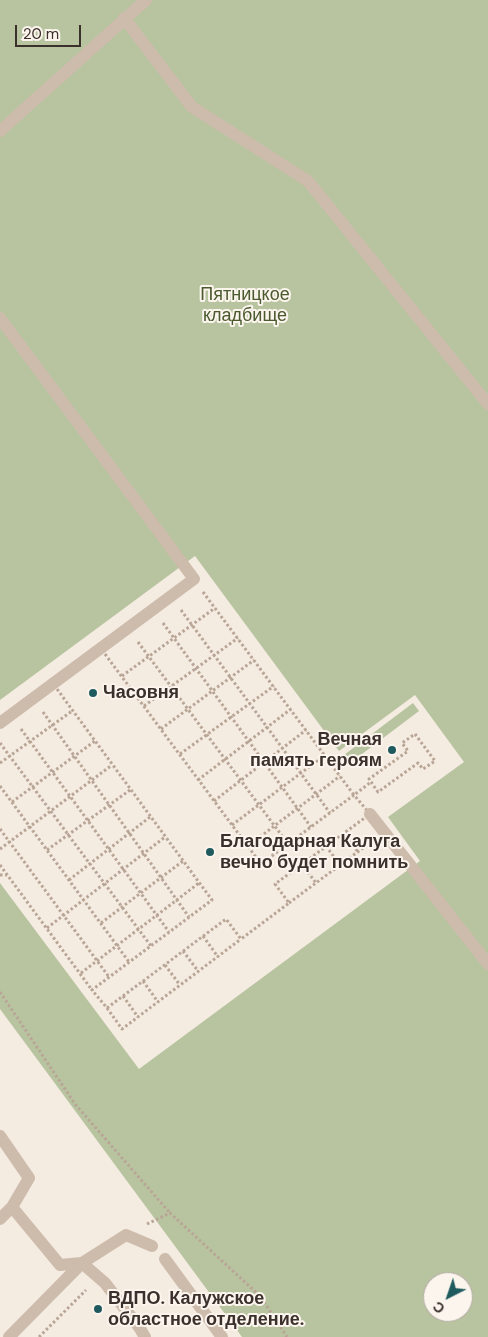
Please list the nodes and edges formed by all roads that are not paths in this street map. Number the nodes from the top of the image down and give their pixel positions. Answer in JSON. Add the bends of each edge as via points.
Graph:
{"nodes":[{"id":1,"x":146,"y":0,"type":"edge"},
{"id":2,"x":124,"y":18,"type":"junction"},
{"id":3,"x":0,"y":131,"type":"edge"},
{"id":4,"x":0,"y":318,"type":"edge"},
{"id":5,"x":488,"y":404,"type":"edge"},
{"id":6,"x":5,"y":719,"type":"edge"},
{"id":7,"x":370,"y":814,"type":"road end"},
{"id":8,"x":488,"y":964,"type":"edge"},
{"id":9,"x":0,"y":1136,"type":"edge"},
{"id":10,"x":12,"y":1207,"type":"junction"},
{"id":11,"x":0,"y":1219,"type":"edge"},
{"id":12,"x":152,"y":1246,"type":"dead end"},
{"id":13,"x":165,"y":1259,"type":"dead end"},
{"id":14,"x":82,"y":1263,"type":"junction"},
{"id":15,"x":9,"y":1337,"type":"edge"},
{"id":16,"x":145,"y":1337,"type":"edge"},
{"id":17,"x":222,"y":1337,"type":"edge"}],
"edges":[{"from":1,"to":2,"type":"lane"},
{"from":2,"to":3,"type":"lane"},
{"from":2,"to":5,"type":"lane","via":[[192,107],[308,181]]},
{"from":4,"to":6,"type":"lane","via":[[194,579]]},
{"from":7,"to":8,"type":"lane"},
{"from":9,"to":10,"type":"lane","via":[[29,1178]]},
{"from":10,"to":11,"type":"lane"},
{"from":10,"to":14,"type":"lane","via":[[60,1265]]},
{"from":12,"to":14,"type":"lane","via":[[126,1235]]},
{"from":13,"to":17,"type":"lane"},
{"from":14,"to":15,"type":"lane"},
{"from":14,"to":16,"type":"lane","via":[[100,1279]]}]}
